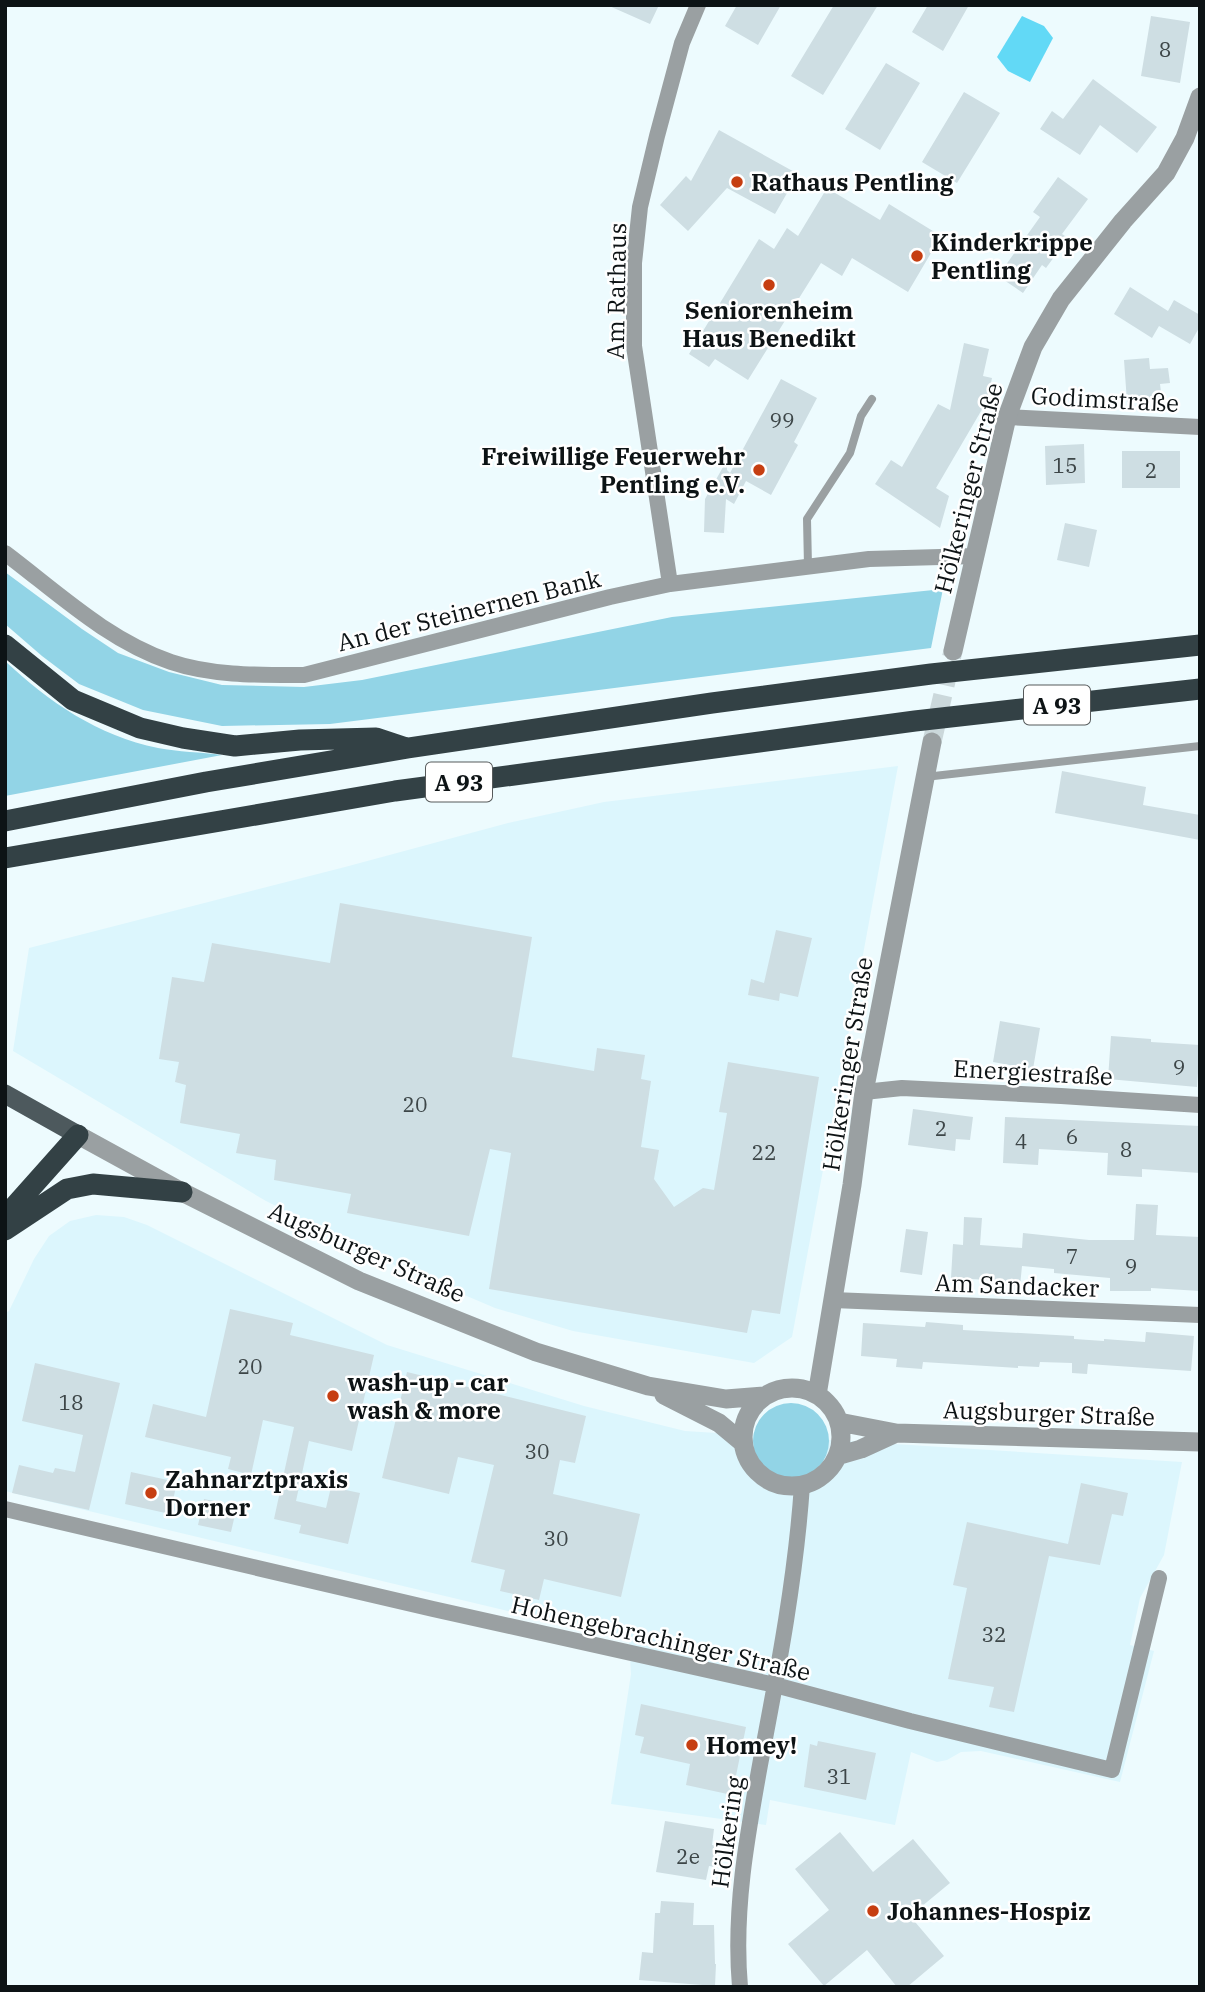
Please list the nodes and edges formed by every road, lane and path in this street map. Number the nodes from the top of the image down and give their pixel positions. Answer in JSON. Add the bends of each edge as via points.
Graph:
{"nodes":[{"id":1,"x":698,"y":5,"type":"edge"},
{"id":2,"x":1200,"y":97,"type":"edge"},
{"id":3,"x":872,"y":399,"type":"dead end"},
{"id":4,"x":1007,"y":417,"type":"junction"},
{"id":5,"x":1200,"y":427,"type":"edge"},
{"id":6,"x":5,"y":553,"type":"edge"},
{"id":7,"x":976,"y":556,"type":"junction"},
{"id":8,"x":808,"y":566,"type":"junction"},
{"id":9,"x":670,"y":584,"type":"junction"},
{"id":10,"x":5,"y":645,"type":"edge"},
{"id":11,"x":1200,"y":645,"type":"edge"},
{"id":12,"x":953,"y":651,"type":"tunnel mouth"},
{"id":13,"x":1200,"y":689,"type":"edge"},
{"id":14,"x":932,"y":742,"type":"tunnel mouth"},
{"id":15,"x":1200,"y":746,"type":"edge"},
{"id":16,"x":408,"y":748,"type":"junction"},
{"id":17,"x":925,"y":777,"type":"junction"},
{"id":18,"x":5,"y":821,"type":"edge"},
{"id":19,"x":5,"y":858,"type":"edge"},
{"id":20,"x":864,"y":1092,"type":"junction"},
{"id":21,"x":5,"y":1094,"type":"edge"},
{"id":22,"x":1200,"y":1105,"type":"edge"},
{"id":23,"x":78,"y":1135,"type":"junction"},
{"id":24,"x":182,"y":1192,"type":"junction"},
{"id":25,"x":5,"y":1217,"type":"edge"},
{"id":26,"x":5,"y":1230,"type":"edge"},
{"id":27,"x":833,"y":1300,"type":"junction"},
{"id":28,"x":1200,"y":1315,"type":"edge"},
{"id":29,"x":648,"y":1387,"type":"junction"},
{"id":30,"x":817,"y":1395,"type":"junction"},
{"id":31,"x":764,"y":1396,"type":"junction"},
{"id":32,"x":839,"y":1422,"type":"junction"},
{"id":33,"x":896,"y":1433,"type":"junction"},
{"id":34,"x":1200,"y":1442,"type":"edge"},
{"id":35,"x":743,"y":1443,"type":"junction"},
{"id":36,"x":837,"y":1456,"type":"junction"},
{"id":37,"x":802,"y":1485,"type":"junction"},
{"id":38,"x":5,"y":1509,"type":"edge"},
{"id":39,"x":1159,"y":1578,"type":"dead end"},
{"id":40,"x":775,"y":1685,"type":"junction"},
{"id":41,"x":740,"y":1987,"type":"edge"}],
"edges":[{"from":1,"to":9,"type":"street","name":"Am Rathaus","via":[[682,43],[657,136],[640,207],[634,263],[634,346]]},
{"from":2,"to":4,"type":"street","name":"Hölkeringer Straße","via":[[1166,173],[1061,299],[1033,347]]},
{"from":3,"to":8,"type":"lane","via":[[861,416],[850,453],[807,519]]},
{"from":4,"to":5,"type":"street","name":"Godimstraße"},
{"from":4,"to":7,"type":"street","name":"Hölkeringer Straße"},
{"from":6,"to":9,"type":"street","name":"An der Steinernen Bank","via":[[91,620],[130,644],[185,665],[267,675],[304,675]]},
{"from":7,"to":8,"type":"street","name":"An der Steinernen Bank"},
{"from":7,"to":12,"type":"street","name":"Hölkeringer Straße"},
{"from":8,"to":9,"type":"street","name":"An der Steinernen Bank"},
{"from":10,"to":16,"type":"highway","via":[[73,700],[140,728],[235,746],[376,738]]},
{"from":11,"to":16,"type":"highway","number":"A 93","via":[[918,676]]},
{"from":13,"to":19,"type":"highway","number":"A 93","via":[[915,721],[394,791]]},
{"from":14,"to":17,"type":"street","name":"Hölkeringer Straße"},
{"from":15,"to":17,"type":"lane"},
{"from":16,"to":18,"type":"highway","number":"A 93"},
{"from":17,"to":20,"type":"street","name":"Hölkeringer Straße"},
{"from":20,"to":22,"type":"street","name":"Energiestraße","via":[[916,1089]]},
{"from":20,"to":27,"type":"street","name":"Hölkeringer Straße"},
{"from":21,"to":23,"type":"main road"},
{"from":23,"to":24,"type":"street","name":"Augsburger Straße"},
{"from":23,"to":25,"type":"highway"},
{"from":24,"to":26,"type":"highway","via":[[93,1184],[67,1189]]},
{"from":24,"to":29,"type":"street","name":"Augsburger Straße","via":[[359,1281],[536,1352]]},
{"from":27,"to":28,"type":"street","name":"Am Sandacker"},
{"from":27,"to":30,"type":"street","name":"Hölkeringer Straße"},
{"from":29,"to":31,"type":"street","name":"Augsburger Straße","via":[[726,1399]]},
{"from":29,"to":35,"type":"street","name":"Augsburger Straße","via":[[719,1423]]},
{"from":30,"to":31,"type":"street","via":[[790,1388]]},
{"from":30,"to":32,"type":"street"},
{"from":31,"to":35,"type":"street","via":[[747,1416]]},
{"from":32,"to":33,"type":"street","name":"Augsburger Straße"},
{"from":32,"to":36,"type":"street"},
{"from":33,"to":34,"type":"street","name":"Augsburger Straße"},
{"from":33,"to":36,"type":"street","name":"Augsburger Straße"},
{"from":35,"to":37,"type":"street","via":[[757,1472],[786,1486]]},
{"from":36,"to":37,"type":"street","via":[[817,1479]]},
{"from":37,"to":40,"type":"street"},
{"from":38,"to":40,"type":"street","name":"Hohengebrachinger Straße"},
{"from":39,"to":40,"type":"street","name":"Hohengebrachinger Straße","via":[[1112,1770]]},
{"from":40,"to":41,"type":"street","name":"Hölkering","via":[[745,1851],[739,1912]]}]}
